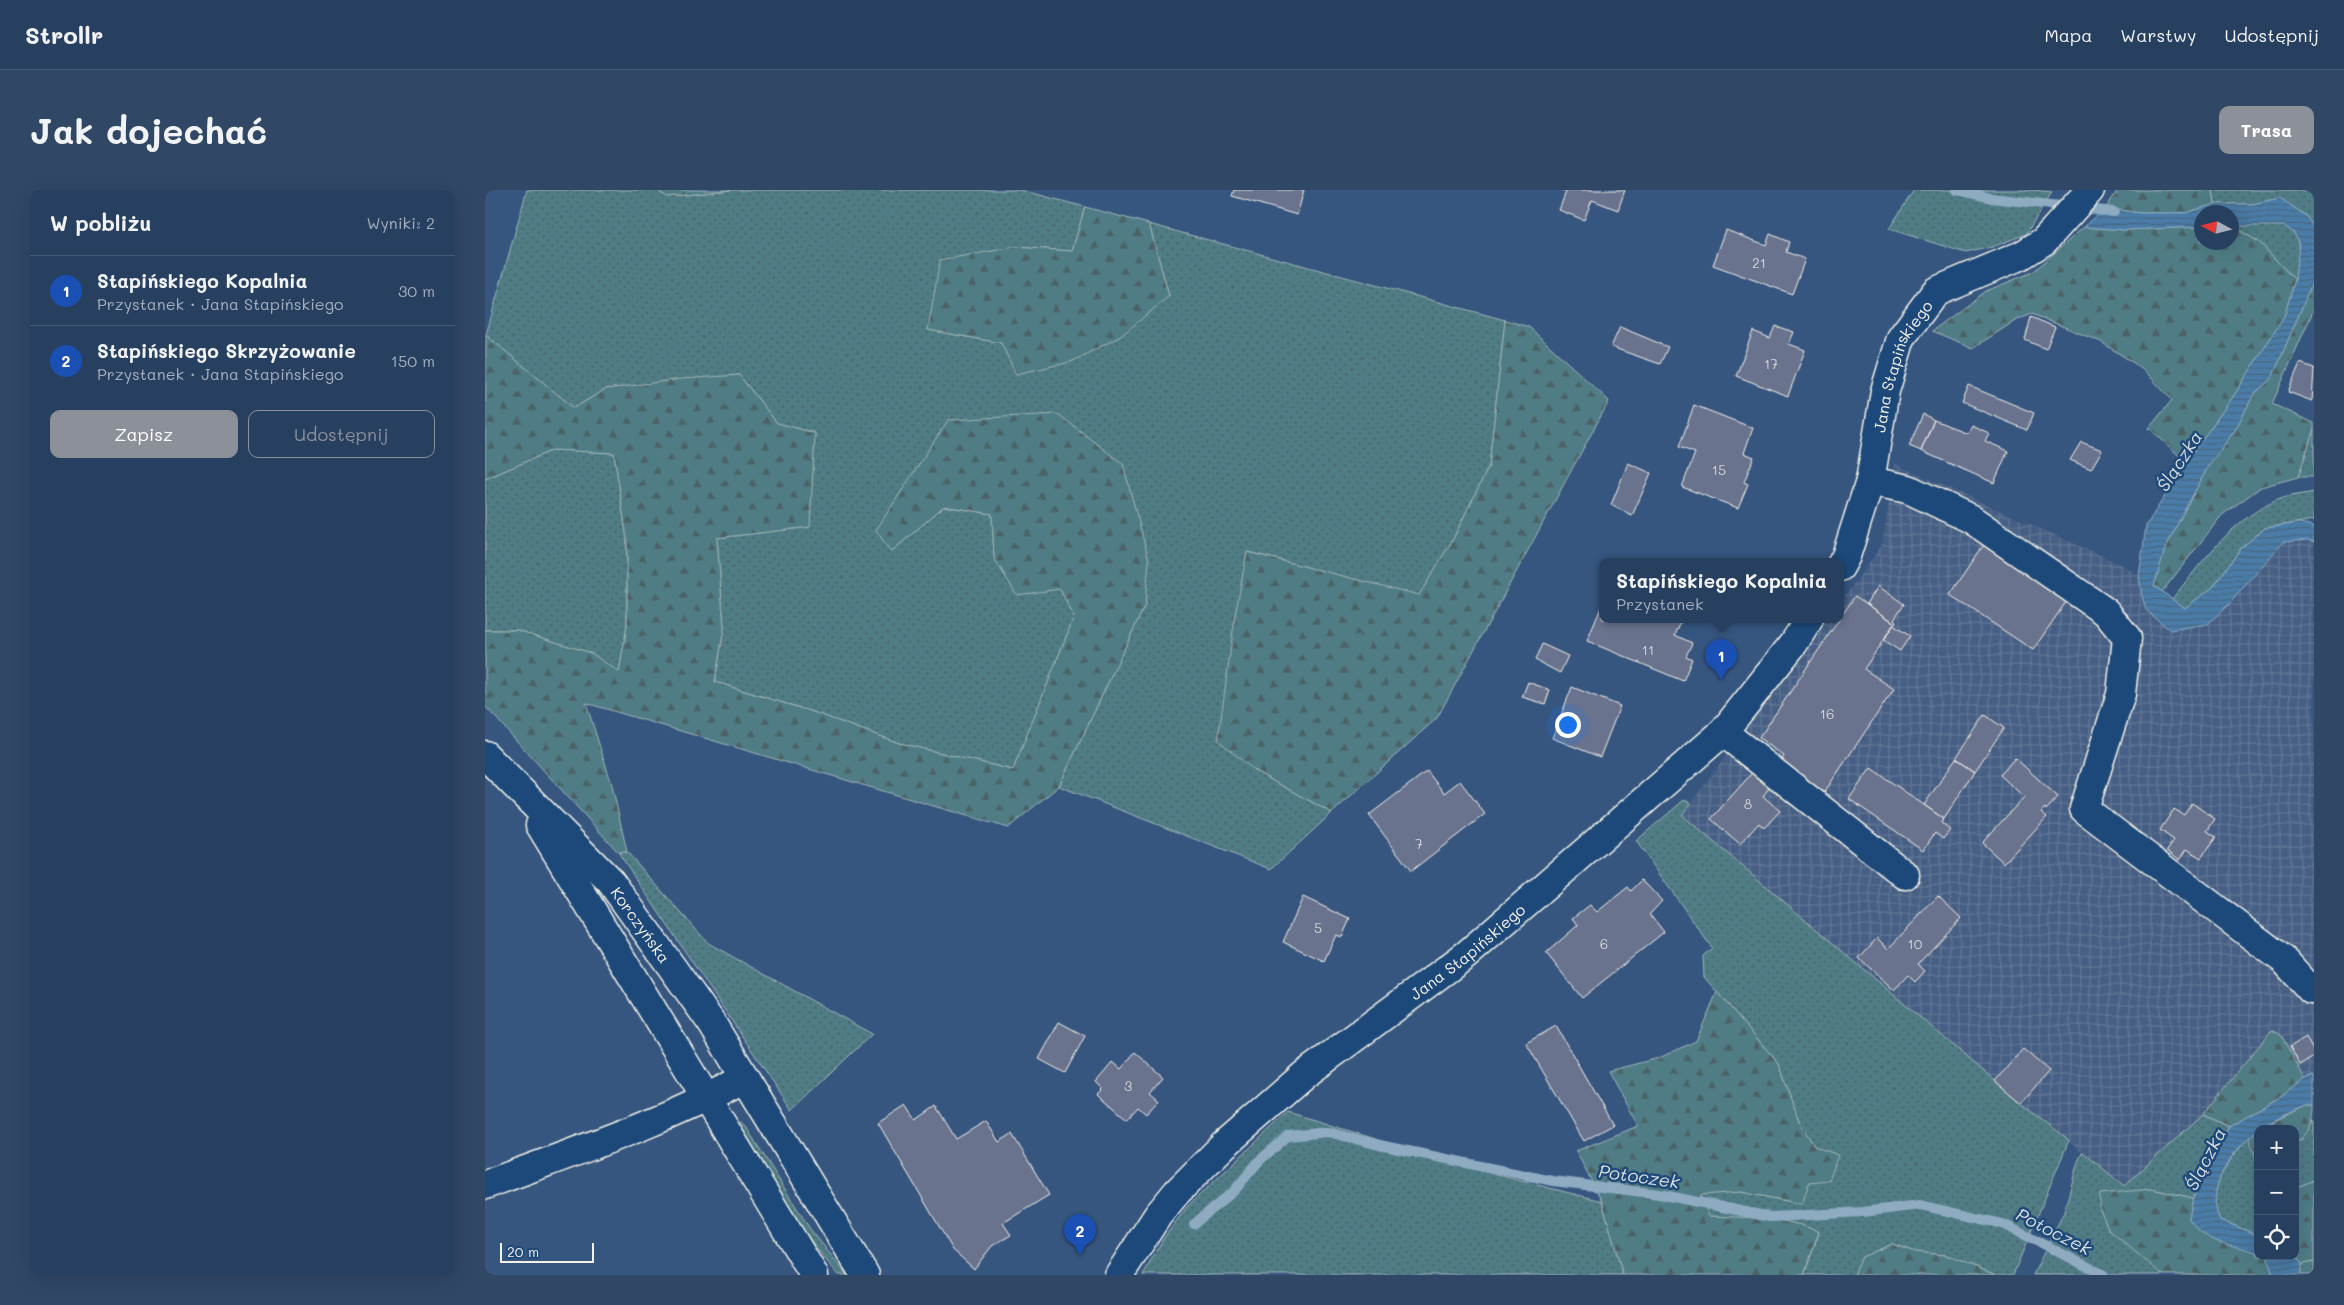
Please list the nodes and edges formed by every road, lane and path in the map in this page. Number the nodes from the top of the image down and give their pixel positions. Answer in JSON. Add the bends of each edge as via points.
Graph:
{"nodes":[{"id":1,"x":2090,"y":190,"type":"edge"},
{"id":2,"x":1870,"y":481,"type":"junction"},
{"id":3,"x":1844,"y":560,"type":"edge"},
{"id":4,"x":1807,"y":623,"type":"edge"},
{"id":5,"x":1723,"y":732,"type":"junction"},
{"id":6,"x":485,"y":755,"type":"edge"},
{"id":7,"x":517,"y":787,"type":"junction"},
{"id":8,"x":1905,"y":875,"type":"dead end"},
{"id":9,"x":2311,"y":990,"type":"dead end"},
{"id":10,"x":745,"y":1078,"type":"junction"},
{"id":11,"x":707,"y":1098,"type":"junction"},
{"id":12,"x":485,"y":1184,"type":"edge"},
{"id":13,"x":814,"y":1275,"type":"edge"},
{"id":14,"x":865,"y":1275,"type":"edge"},
{"id":15,"x":1119,"y":1275,"type":"edge"}],
"edges":[{"from":1,"to":2,"type":"street","name":"Jana Stapińskiego","via":[[2044,241],[2023,255],[1936,291],[1901,338],[1885,391]]},
{"from":2,"to":3,"type":"street","name":"Jana Stapińskiego"},
{"from":2,"to":9,"type":"street","via":[[1908,489],[1971,519],[2105,612],[2127,638],[2127,647],[2121,694],[2084,809],[2285,961]]},
{"from":4,"to":5,"type":"street","name":"Jana Stapińskiego","via":[[1795,643]]},
{"from":5,"to":8,"type":"street"},
{"from":5,"to":15,"type":"street","name":"Jana Stapińskiego","via":[[1466,955],[1304,1075],[1223,1145],[1158,1214]]},
{"from":6,"to":7,"type":"street","name":"Korczyńska"},
{"from":7,"to":10,"type":"street","name":"Korczyńska","via":[[611,882],[711,1022]]},
{"from":7,"to":11,"type":"street","name":"Korczyńska"},
{"from":10,"to":11,"type":"street"},
{"from":10,"to":14,"type":"street","name":"Korczyńska"},
{"from":11,"to":12,"type":"street","via":[[640,1128]]},
{"from":11,"to":13,"type":"street","name":"Korczyńska"}]}
